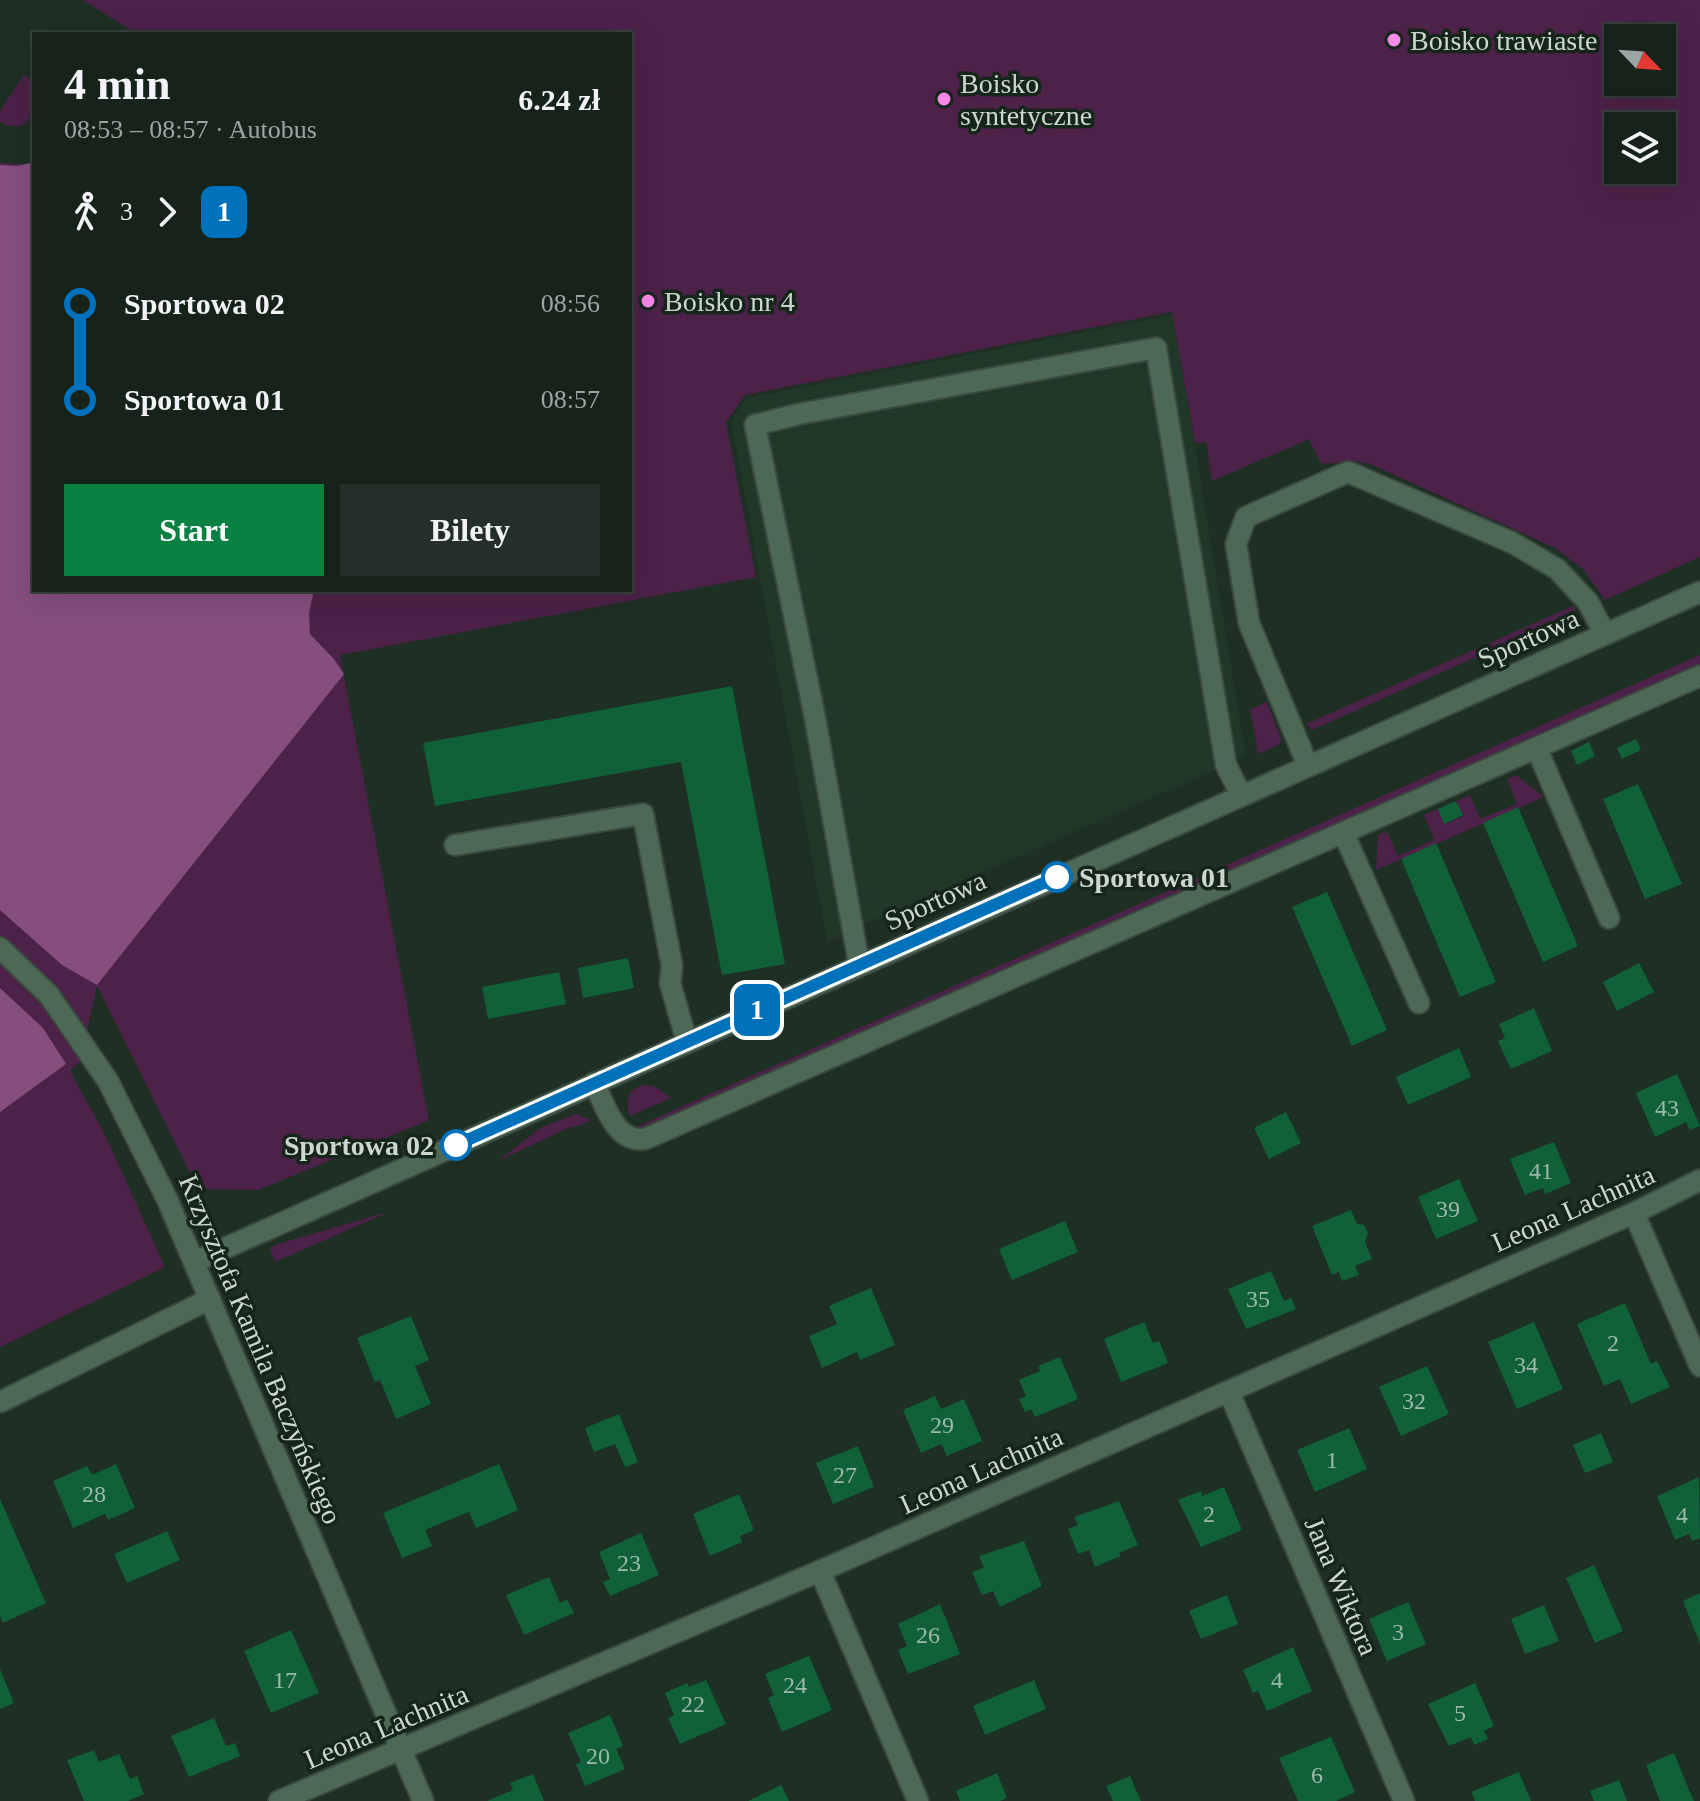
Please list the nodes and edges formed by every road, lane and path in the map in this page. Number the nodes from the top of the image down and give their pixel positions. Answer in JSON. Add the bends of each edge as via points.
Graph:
{"nodes":[{"id":1,"x":1700,"y":592,"type":"edge"},
{"id":2,"x":1605,"y":634,"type":"junction"},
{"id":3,"x":1700,"y":676,"type":"edge"},
{"id":4,"x":1537,"y":749,"type":"junction"},
{"id":5,"x":1308,"y":766,"type":"junction"},
{"id":6,"x":1241,"y":795,"type":"junction"},
{"id":7,"x":1344,"y":834,"type":"junction"},
{"id":8,"x":455,"y":845,"type":"dead end"},
{"id":9,"x":1609,"y":918,"type":"dead end"},
{"id":10,"x":0,"y":948,"type":"edge"},
{"id":11,"x":859,"y":964,"type":"junction"},
{"id":12,"x":1419,"y":1003,"type":"dead end"},
{"id":13,"x":687,"y":1042,"type":"junction"},
{"id":14,"x":594,"y":1083,"type":"junction"},
{"id":15,"x":1700,"y":1180,"type":"edge"},
{"id":16,"x":1634,"y":1213,"type":"junction"},
{"id":17,"x":194,"y":1262,"type":"junction"},
{"id":18,"x":210,"y":1299,"type":"junction"},
{"id":19,"x":1700,"y":1366,"type":"edge"},
{"id":20,"x":1229,"y":1392,"type":"junction"},
{"id":21,"x":0,"y":1402,"type":"edge"},
{"id":22,"x":820,"y":1571,"type":"junction"},
{"id":23,"x":401,"y":1751,"type":"junction"},
{"id":24,"x":279,"y":1801,"type":"edge"},
{"id":25,"x":423,"y":1801,"type":"edge"},
{"id":26,"x":918,"y":1801,"type":"edge"},
{"id":27,"x":1404,"y":1801,"type":"edge"}],
"edges":[{"from":1,"to":2,"type":"street","name":"Sportowa"},
{"from":2,"to":5,"type":"street","name":"Sportowa"},
{"from":2,"to":5,"type":"street","via":[[1588,602],[1557,569],[1513,543],[1348,472],[1246,517],[1236,544],[1249,623]]},
{"from":3,"to":4,"type":"street"},
{"from":4,"to":7,"type":"street"},
{"from":4,"to":9,"type":"street"},
{"from":5,"to":6,"type":"street","name":"Sportowa"},
{"from":6,"to":11,"type":"street","name":"Sportowa"},
{"from":6,"to":11,"type":"street","via":[[1226,765],[1156,348],[755,425]]},
{"from":7,"to":12,"type":"street"},
{"from":7,"to":14,"type":"street","via":[[645,1139],[622,1135]]},
{"from":8,"to":13,"type":"street","via":[[643,814],[672,966],[670,983]]},
{"from":10,"to":17,"type":"street","name":"Krzysztofa Kamila Baczyńskiego","via":[[49,995],[108,1081]]},
{"from":11,"to":13,"type":"street","name":"Sportowa"},
{"from":13,"to":14,"type":"street","name":"Sportowa"},
{"from":14,"to":17,"type":"street","name":"Sportowa"},
{"from":15,"to":16,"type":"street","name":"Leona Lachnita"},
{"from":16,"to":19,"type":"street"},
{"from":16,"to":20,"type":"street","name":"Leona Lachnita"},
{"from":17,"to":18,"type":"street","name":"Krzysztofa Kamila Baczyńskiego"},
{"from":18,"to":21,"type":"street"},
{"from":18,"to":23,"type":"street","name":"Krzysztofa Kamila Baczyńskiego"},
{"from":20,"to":22,"type":"street","name":"Leona Lachnita"},
{"from":20,"to":27,"type":"street","name":"Jana Wiktora"},
{"from":22,"to":23,"type":"street","name":"Leona Lachnita"},
{"from":22,"to":26,"type":"street"},
{"from":23,"to":24,"type":"street","name":"Leona Lachnita"},
{"from":23,"to":25,"type":"street","name":"Krzysztofa Kamila Baczyńskiego"}]}
